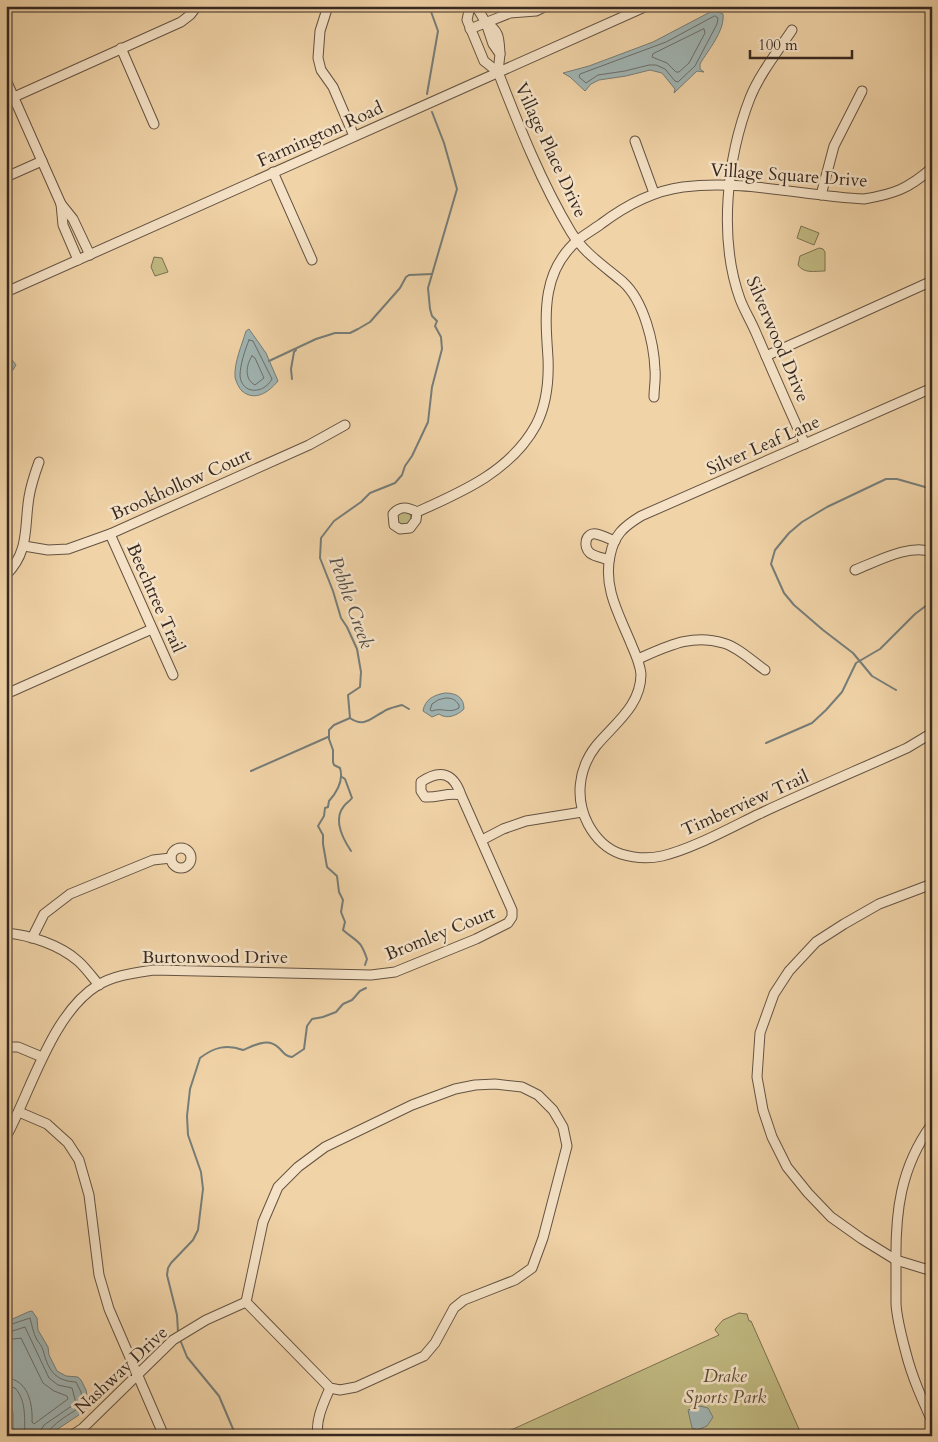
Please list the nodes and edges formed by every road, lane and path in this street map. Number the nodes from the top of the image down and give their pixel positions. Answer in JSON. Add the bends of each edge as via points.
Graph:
{"nodes":[{"id":1,"x":197,"y":6,"type":"edge"},
{"id":2,"x":328,"y":6,"type":"edge"},
{"id":3,"x":470,"y":6,"type":"edge"},
{"id":4,"x":476,"y":6,"type":"edge"},
{"id":5,"x":546,"y":6,"type":"edge"},
{"id":6,"x":647,"y":6,"type":"edge"},
{"id":7,"x":927,"y":6,"type":"edge"},
{"id":8,"x":932,"y":11,"type":"edge"},
{"id":9,"x":486,"y":23,"type":"junction"},
{"id":10,"x":470,"y":29,"type":"junction"},
{"id":11,"x":792,"y":30,"type":"dead end"},
{"id":12,"x":121,"y":48,"type":"junction"},
{"id":13,"x":498,"y":72,"type":"junction"},
{"id":14,"x":6,"y":80,"type":"edge"},
{"id":15,"x":862,"y":90,"type":"dead end"},
{"id":16,"x":14,"y":97,"type":"junction"},
{"id":17,"x":154,"y":124,"type":"dead end"},
{"id":18,"x":354,"y":136,"type":"junction"},
{"id":19,"x":635,"y":141,"type":"dead end"},
{"id":20,"x":42,"y":161,"type":"junction"},
{"id":21,"x":932,"y":168,"type":"edge"},
{"id":22,"x":273,"y":172,"type":"junction"},
{"id":23,"x":6,"y":177,"type":"edge"},
{"id":24,"x":730,"y":185,"type":"junction"},
{"id":25,"x":654,"y":193,"type":"junction"},
{"id":26,"x":821,"y":195,"type":"junction"},
{"id":27,"x":61,"y":204,"type":"junction"},
{"id":28,"x":577,"y":241,"type":"junction"},
{"id":29,"x":90,"y":255,"type":"junction"},
{"id":30,"x":78,"y":260,"type":"junction"},
{"id":31,"x":312,"y":260,"type":"dead end"},
{"id":32,"x":932,"y":281,"type":"edge"},
{"id":33,"x":6,"y":292,"type":"edge"},
{"id":34,"x":766,"y":356,"type":"junction"},
{"id":35,"x":932,"y":388,"type":"edge"},
{"id":36,"x":654,"y":397,"type":"dead end"},
{"id":37,"x":345,"y":425,"type":"dead end"},
{"id":38,"x":805,"y":444,"type":"junction"},
{"id":39,"x":39,"y":462,"type":"dead end"},
{"id":40,"x":417,"y":512,"type":"dead end"},
{"id":41,"x":110,"y":534,"type":"junction"},
{"id":42,"x":615,"y":541,"type":"junction"},
{"id":43,"x":24,"y":546,"type":"junction"},
{"id":44,"x":932,"y":552,"type":"edge"},
{"id":45,"x":609,"y":560,"type":"junction"},
{"id":46,"x":855,"y":570,"type":"dead end"},
{"id":47,"x":6,"y":575,"type":"edge"},
{"id":48,"x":152,"y":629,"type":"junction"},
{"id":49,"x":638,"y":659,"type":"junction"},
{"id":50,"x":765,"y":670,"type":"dead end"},
{"id":51,"x":172,"y":675,"type":"dead end"},
{"id":52,"x":6,"y":694,"type":"edge"},
{"id":53,"x":932,"y":733,"type":"edge"},
{"id":54,"x":461,"y":796,"type":"dead end"},
{"id":55,"x":582,"y":812,"type":"junction"},
{"id":56,"x":482,"y":840,"type":"junction"},
{"id":57,"x":171,"y":858,"type":"dead end"},
{"id":58,"x":932,"y":884,"type":"edge"},
{"id":59,"x":6,"y":933,"type":"edge"},
{"id":60,"x":32,"y":938,"type":"junction"},
{"id":61,"x":364,"y":974,"type":"joint"},
{"id":62,"x":99,"y":985,"type":"junction"},
{"id":63,"x":6,"y":1047,"type":"edge"},
{"id":64,"x":42,"y":1057,"type":"junction"},
{"id":65,"x":19,"y":1112,"type":"junction"},
{"id":66,"x":932,"y":1124,"type":"edge"},
{"id":67,"x":6,"y":1137,"type":"edge"},
{"id":68,"x":896,"y":1260,"type":"junction"},
{"id":69,"x":932,"y":1271,"type":"edge"},
{"id":70,"x":246,"y":1302,"type":"junction"},
{"id":71,"x":137,"y":1374,"type":"junction"},
{"id":72,"x":330,"y":1388,"type":"junction"},
{"id":73,"x":932,"y":1421,"type":"edge"},
{"id":74,"x":71,"y":1436,"type":"edge"},
{"id":75,"x":164,"y":1436,"type":"edge"},
{"id":76,"x":318,"y":1436,"type":"edge"}],
"edges":[{"from":1,"to":12,"type":"street","via":[[181,22]]},
{"from":2,"to":18,"type":"street","via":[[320,31],[318,58]]},
{"from":3,"to":10,"type":"street","via":[[467,20]]},
{"from":4,"to":9,"type":"street"},
{"from":5,"to":9,"type":"street","via":[[536,11],[510,13]]},
{"from":6,"to":13,"type":"street","name":"Farmington Road"},
{"from":7,"to":8,"type":"street"},
{"from":9,"to":10,"type":"street"},
{"from":9,"to":13,"type":"street","via":[[494,27],[499,40]]},
{"from":10,"to":13,"type":"street","via":[[484,61]]},
{"from":11,"to":24,"type":"street","name":"Silverwood Drive","via":[[750,97],[738,138]]},
{"from":12,"to":16,"type":"street"},
{"from":12,"to":17,"type":"street"},
{"from":13,"to":18,"type":"street","name":"Farmington Road"},
{"from":13,"to":28,"type":"street","name":"Village Place Drive","via":[[555,205]]},
{"from":14,"to":16,"type":"street"},
{"from":15,"to":26,"type":"street","via":[[834,146]]},
{"from":16,"to":20,"type":"street"},
{"from":18,"to":22,"type":"street","name":"Farmington Road"},
{"from":19,"to":25,"type":"street"},
{"from":20,"to":23,"type":"street"},
{"from":20,"to":27,"type":"street"},
{"from":21,"to":26,"type":"street","name":"Village Square Drive","via":[[908,187],[880,196],[864,199]]},
{"from":22,"to":29,"type":"street","name":"Farmington Road"},
{"from":22,"to":31,"type":"street"},
{"from":24,"to":25,"type":"street","name":"Village Square Drive","via":[[682,187]]},
{"from":24,"to":26,"type":"street","name":"Village Square Drive"},
{"from":24,"to":34,"type":"street","name":"Silverwood Drive","via":[[727,226],[731,266],[740,298]]},
{"from":25,"to":28,"type":"street","name":"Village Square Drive","via":[[617,212]]},
{"from":27,"to":29,"type":"street","via":[[73,219]]},
{"from":27,"to":30,"type":"street","via":[[63,225]]},
{"from":28,"to":36,"type":"street","name":"Village Place Drive","via":[[625,284],[636,300],[650,337],[655,370]]},
{"from":28,"to":40,"type":"street","name":"Village Square Drive","via":[[562,258],[547,292],[548,385],[536,425],[516,452],[489,476]]},
{"from":29,"to":30,"type":"street","name":"Farmington Road"},
{"from":30,"to":33,"type":"street","name":"Farmington Road"},
{"from":32,"to":34,"type":"street"},
{"from":34,"to":38,"type":"street","name":"Silverwood Drive"},
{"from":35,"to":38,"type":"street","name":"Silver Leaf Lane"},
{"from":37,"to":41,"type":"street","name":"Brookhollow Court","via":[[309,445]]},
{"from":38,"to":42,"type":"street","name":"Silver Leaf Lane","via":[[641,516],[620,531]]},
{"from":39,"to":43,"type":"street","via":[[29,498]]},
{"from":41,"to":43,"type":"street","name":"Brookhollow Court","via":[[68,549]]},
{"from":41,"to":48,"type":"street","name":"Beechtree Trail"},
{"from":42,"to":45,"type":"street","name":"Silver Leaf Lane"},
{"from":42,"to":45,"type":"street","via":[[594,533],[585,541],[591,554]]},
{"from":43,"to":47,"type":"street"},
{"from":44,"to":46,"type":"street","via":[[912,550]]},
{"from":45,"to":49,"type":"street","name":"Silver Leaf Lane","via":[[610,592]]},
{"from":48,"to":51,"type":"street","name":"Beechtree Trail"},
{"from":48,"to":52,"type":"street"},
{"from":49,"to":50,"type":"street","via":[[698,638],[724,643]]},
{"from":49,"to":55,"type":"street","name":"Silver Leaf Lane","via":[[639,688],[630,710],[596,747],[583,773],[579,787]]},
{"from":53,"to":55,"type":"street","name":"Timberview Trail","via":[[907,748],[663,856],[635,858],[610,849],[590,828]]},
{"from":54,"to":56,"type":"street","name":"Bromley Court"},
{"from":55,"to":56,"type":"street","via":[[526,821]]},
{"from":56,"to":61,"type":"street","name":"Bromley Court","via":[[512,910],[510,921],[476,939],[395,972]]},
{"from":57,"to":60,"type":"street","via":[[153,860],[70,894],[44,914]]},
{"from":58,"to":68,"type":"street","via":[[878,905],[816,942],[789,971],[774,994],[760,1033],[757,1077],[763,1110],[787,1167],[831,1217]]},
{"from":59,"to":60,"type":"street"},
{"from":60,"to":62,"type":"street","via":[[78,960]]},
{"from":61,"to":62,"type":"street","name":"Burtonwood Drive","via":[[153,970],[118,976]]},
{"from":62,"to":64,"type":"street","name":"Burtonwood Drive","via":[[88,992],[66,1017]]},
{"from":63,"to":64,"type":"street"},
{"from":64,"to":65,"type":"street","name":"Burtonwood Drive"},
{"from":65,"to":67,"type":"street","name":"Burtonwood Drive"},
{"from":65,"to":71,"type":"street","via":[[47,1124],[68,1143],[79,1160],[88,1195],[99,1275],[109,1309]]},
{"from":66,"to":68,"type":"street","via":[[919,1142],[906,1172],[899,1199]]},
{"from":68,"to":69,"type":"street"},
{"from":68,"to":73,"type":"street","via":[[896,1306],[907,1355]]},
{"from":70,"to":71,"type":"street","name":"Nashway Drive","via":[[206,1320],[173,1340]]},
{"from":70,"to":72,"type":"street"},
{"from":70,"to":72,"type":"street","via":[[263,1222],[278,1187],[298,1167],[325,1148],[412,1105],[474,1085],[522,1086],[538,1095],[553,1110],[563,1127],[568,1146],[532,1268],[515,1280],[464,1300],[454,1308],[424,1356],[356,1387]]},
{"from":71,"to":74,"type":"street","name":"Nashway Drive"},
{"from":71,"to":75,"type":"street"},
{"from":72,"to":76,"type":"street","via":[[321,1410]]}]}
